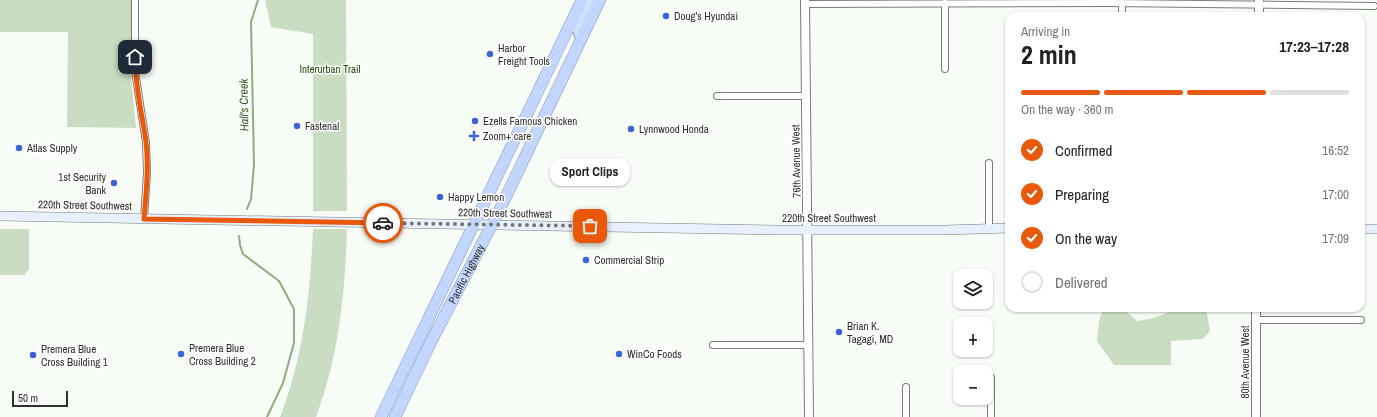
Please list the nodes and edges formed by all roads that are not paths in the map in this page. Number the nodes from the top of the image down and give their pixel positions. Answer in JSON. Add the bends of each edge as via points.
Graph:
{"nodes":[{"id":1,"x":135,"y":0,"type":"edge"},
{"id":2,"x":582,"y":0,"type":"edge"},
{"id":3,"x":591,"y":0,"type":"edge"},
{"id":4,"x":600,"y":0,"type":"edge"},
{"id":5,"x":805,"y":2,"type":"edge"},
{"id":6,"x":945,"y":3,"type":"junction"},
{"id":7,"x":1122,"y":3,"type":"junction"},
{"id":8,"x":1259,"y":3,"type":"edge"},
{"id":9,"x":1349,"y":3,"type":"edge"},
{"id":10,"x":1374,"y":6,"type":"dead end"},
{"id":11,"x":1122,"y":12,"type":"edge"},
{"id":12,"x":581,"y":38,"type":"junction"},
{"id":13,"x":945,"y":69,"type":"dead end"},
{"id":14,"x":717,"y":96,"type":"dead end"},
{"id":15,"x":806,"y":96,"type":"junction"},
{"id":16,"x":989,"y":163,"type":"dead end"},
{"id":17,"x":0,"y":216,"type":"edge"},
{"id":18,"x":144,"y":219,"type":"junction"},
{"id":19,"x":474,"y":224,"type":"junction"},
{"id":20,"x":490,"y":225,"type":"junction"},
{"id":21,"x":989,"y":228,"type":"junction"},
{"id":22,"x":1005,"y":228,"type":"edge"},
{"id":23,"x":1365,"y":228,"type":"edge"},
{"id":24,"x":1377,"y":228,"type":"edge"},
{"id":25,"x":808,"y":230,"type":"junction"},
{"id":26,"x":1256,"y":312,"type":"edge"},
{"id":27,"x":1256,"y":320,"type":"junction"},
{"id":28,"x":1362,"y":320,"type":"dead end"},
{"id":29,"x":713,"y":345,"type":"dead end"},
{"id":30,"x":809,"y":345,"type":"junction"},
{"id":31,"x":906,"y":387,"type":"dead end"},
{"id":32,"x":991,"y":405,"type":"edge"},
{"id":33,"x":381,"y":417,"type":"edge"},
{"id":34,"x":395,"y":417,"type":"edge"},
{"id":35,"x":809,"y":417,"type":"edge"},
{"id":36,"x":906,"y":417,"type":"edge"},
{"id":37,"x":991,"y":417,"type":"edge"},
{"id":38,"x":1256,"y":417,"type":"edge"}],
"edges":[{"from":1,"to":18,"type":"street","via":[[135,71],[146,143]]},
{"from":2,"to":19,"type":"highway","name":"Pacific Highway"},
{"from":3,"to":12,"type":"main road","via":[[578,30]]},
{"from":4,"to":12,"type":"highway","name":"Pacific Highway"},
{"from":5,"to":6,"type":"street"},
{"from":5,"to":15,"type":"street","name":"76th Avenue West"},
{"from":6,"to":7,"type":"street"},
{"from":6,"to":13,"type":"street"},
{"from":7,"to":8,"type":"street"},
{"from":7,"to":11,"type":"street"},
{"from":8,"to":9,"type":"street"},
{"from":9,"to":10,"type":"street"},
{"from":12,"to":20,"type":"highway","name":"Pacific Highway"},
{"from":14,"to":15,"type":"street"},
{"from":15,"to":25,"type":"street","name":"76th Avenue West"},
{"from":16,"to":21,"type":"street"},
{"from":17,"to":18,"type":"main road","name":"220th Street Southwest"},
{"from":18,"to":19,"type":"main road","name":"220th Street Southwest"},
{"from":19,"to":20,"type":"main road","name":"220th Street Southwest"},
{"from":19,"to":33,"type":"highway","name":"Pacific Highway"},
{"from":20,"to":25,"type":"main road","name":"220th Street Southwest"},
{"from":20,"to":34,"type":"highway","name":"Pacific Highway"},
{"from":21,"to":22,"type":"main road","name":"220th Street Southwest"},
{"from":21,"to":25,"type":"main road","name":"220th Street Southwest"},
{"from":23,"to":24,"type":"main road"},
{"from":25,"to":30,"type":"street","name":"76th Avenue West"},
{"from":26,"to":27,"type":"street","name":"80th Avenue West"},
{"from":27,"to":28,"type":"street"},
{"from":27,"to":38,"type":"street","name":"80th Avenue West"},
{"from":29,"to":30,"type":"street"},
{"from":30,"to":35,"type":"street","name":"76th Avenue West"},
{"from":31,"to":36,"type":"street"},
{"from":32,"to":37,"type":"street"}]}
